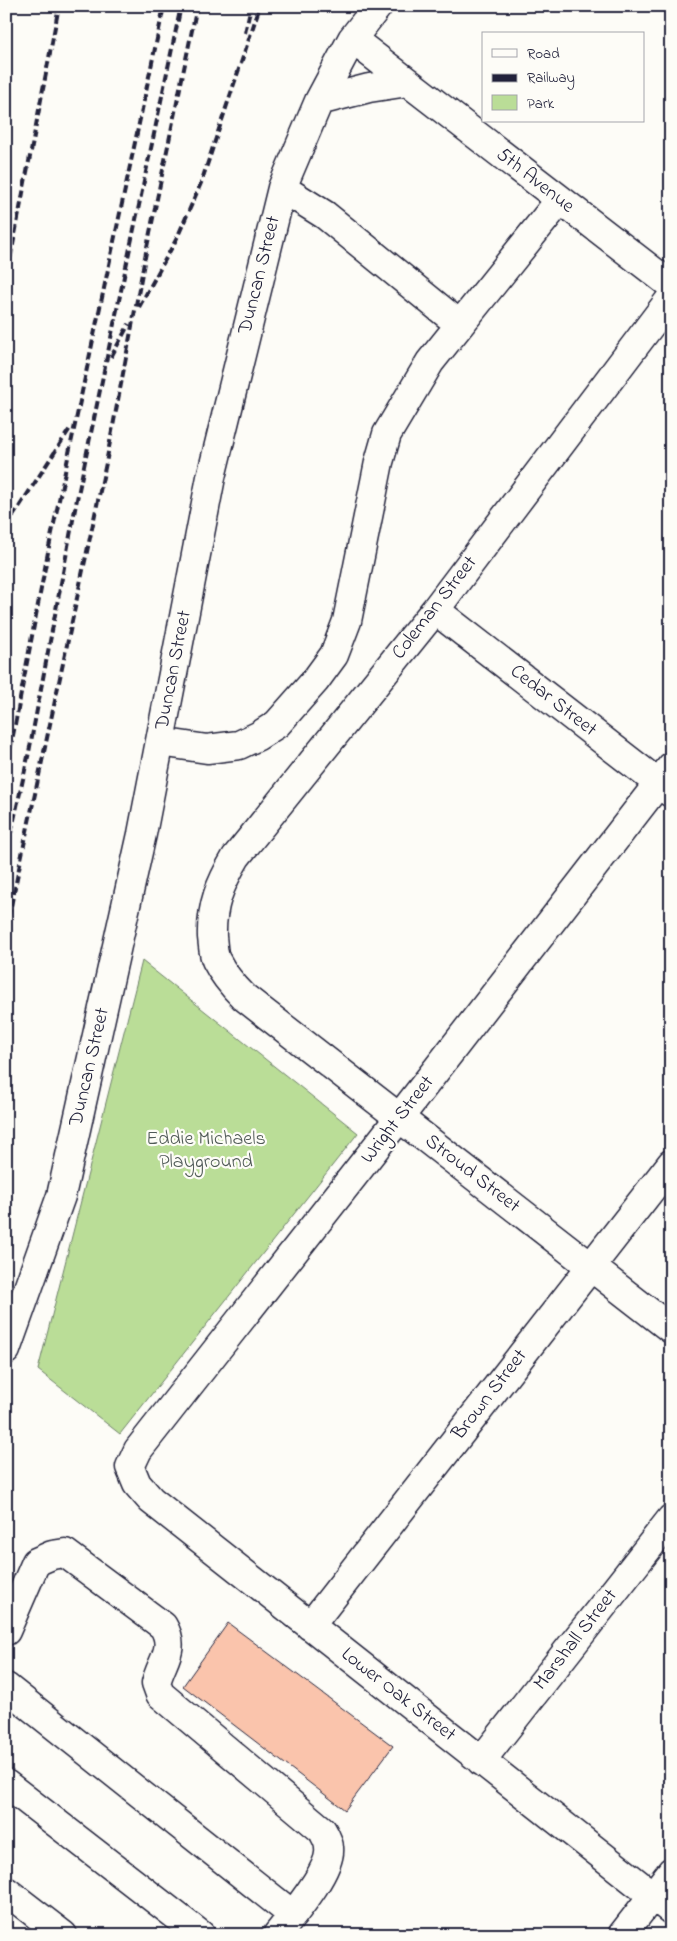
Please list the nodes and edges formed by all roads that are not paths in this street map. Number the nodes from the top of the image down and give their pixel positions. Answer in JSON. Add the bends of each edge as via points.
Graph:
{"nodes":[{"id":1,"x":378,"y":6,"type":"edge"},
{"id":2,"x":352,"y":39,"type":"junction"},
{"id":3,"x":408,"y":82,"type":"junction"},
{"id":4,"x":319,"y":101,"type":"junction"},
{"id":5,"x":282,"y":188,"type":"junction"},
{"id":6,"x":560,"y":200,"type":"junction"},
{"id":7,"x":671,"y":285,"type":"edge"},
{"id":8,"x":671,"y":298,"type":"edge"},
{"id":9,"x":459,"y":324,"type":"junction"},
{"id":10,"x":434,"y":610,"type":"junction"},
{"id":11,"x":160,"y":742,"type":"junction"},
{"id":12,"x":666,"y":781,"type":"edge"},
{"id":13,"x":212,"y":923,"type":"joint"},
{"id":14,"x":400,"y":1118,"type":"junction"},
{"id":15,"x":671,"y":1164,"type":"edge"},
{"id":16,"x":591,"y":1267,"type":"junction"},
{"id":17,"x":671,"y":1329,"type":"edge"},
{"id":18,"x":6,"y":1350,"type":"edge"},
{"id":19,"x":132,"y":1474,"type":"joint"},
{"id":20,"x":671,"y":1519,"type":"edge"},
{"id":21,"x":310,"y":1626,"type":"junction"},
{"id":22,"x":6,"y":1631,"type":"edge"},
{"id":23,"x":6,"y":1687,"type":"edge"},
{"id":24,"x":481,"y":1761,"type":"junction"},
{"id":25,"x":6,"y":1784,"type":"edge"},
{"id":26,"x":671,"y":1872,"type":"edge"},
{"id":27,"x":6,"y":1891,"type":"edge"},
{"id":28,"x":662,"y":1903,"type":"edge"},
{"id":29,"x":285,"y":1925,"type":"edge"},
{"id":30,"x":63,"y":1935,"type":"edge"},
{"id":31,"x":201,"y":1935,"type":"edge"},
{"id":32,"x":622,"y":1935,"type":"edge"}],
"edges":[{"from":1,"to":2,"type":"street","name":"Duncan Street"},
{"from":2,"to":3,"type":"street","name":"5th Avenue"},
{"from":2,"to":4,"type":"street","name":"Duncan Street"},
{"from":3,"to":4,"type":"street"},
{"from":3,"to":6,"type":"street","name":"5th Avenue"},
{"from":4,"to":5,"type":"street","name":"Duncan Street"},
{"from":5,"to":9,"type":"street","via":[[325,215]]},
{"from":5,"to":11,"type":"street","name":"Duncan Street","via":[[211,477]]},
{"from":6,"to":7,"type":"street","name":"5th Avenue"},
{"from":6,"to":9,"type":"street"},
{"from":8,"to":10,"type":"street","name":"Coleman Street"},
{"from":9,"to":11,"type":"street","via":[[430,362],[387,434],[378,462],[347,621],[334,655],[315,682],[277,724],[239,744],[207,749]]},
{"from":10,"to":12,"type":"street","name":"Cedar Street"},
{"from":10,"to":13,"type":"street","name":"Coleman Street","via":[[236,857],[222,880]]},
{"from":11,"to":18,"type":"street","name":"Duncan Street","via":[[61,1196]]},
{"from":12,"to":14,"type":"street","name":"Wright Street"},
{"from":13,"to":14,"type":"street","name":"Stroud Street","via":[[215,958],[228,980],[244,997]]},
{"from":14,"to":16,"type":"street","name":"Stroud Street"},
{"from":14,"to":19,"type":"street","name":"Wright Street","via":[[138,1450],[130,1467]]},
{"from":15,"to":16,"type":"street","name":"Brown Street"},
{"from":16,"to":17,"type":"street","name":"Stroud Street"},
{"from":16,"to":21,"type":"street","name":"Brown Street"},
{"from":19,"to":21,"type":"street","name":"Lower Oak Street","via":[[151,1500]]},
{"from":20,"to":24,"type":"street","name":"Marshall Street"},
{"from":21,"to":24,"type":"street","name":"Lower Oak Street"},
{"from":22,"to":29,"type":"street","via":[[36,1562],[65,1553],[163,1626],[170,1637],[170,1648],[156,1683],[160,1694],[322,1830],[327,1839],[330,1850],[318,1880]]},
{"from":23,"to":29,"type":"street"},
{"from":24,"to":28,"type":"street","name":"Lower Oak Street"},
{"from":25,"to":31,"type":"street"},
{"from":26,"to":28,"type":"street"},
{"from":27,"to":30,"type":"street"},
{"from":28,"to":32,"type":"street"}]}
